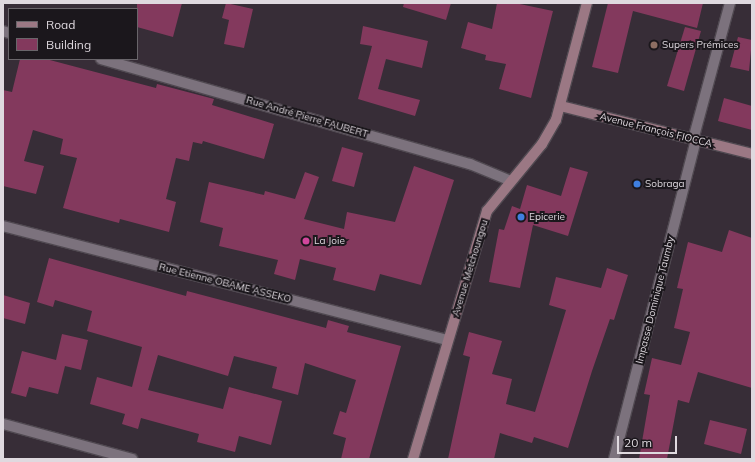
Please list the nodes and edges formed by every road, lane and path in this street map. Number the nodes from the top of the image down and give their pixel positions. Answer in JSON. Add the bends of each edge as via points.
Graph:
{"nodes":[{"id":1,"x":587,"y":3,"type":"edge"},
{"id":2,"x":730,"y":3,"type":"edge"},
{"id":3,"x":105,"y":60,"type":"edge"},
{"id":4,"x":561,"y":106,"type":"junction"},
{"id":5,"x":695,"y":140,"type":"junction"},
{"id":6,"x":752,"y":154,"type":"edge"},
{"id":7,"x":511,"y":181,"type":"junction"},
{"id":8,"x":3,"y":226,"type":"edge"},
{"id":9,"x":448,"y":340,"type":"junction"},
{"id":10,"x":3,"y":424,"type":"edge"},
{"id":11,"x":132,"y":459,"type":"edge"},
{"id":12,"x":413,"y":459,"type":"edge"},
{"id":13,"x":614,"y":459,"type":"edge"}],
"edges":[{"from":1,"to":4,"type":"main road","name":"Avenue Metchoungou"},
{"from":2,"to":5,"type":"street","name":"Impasse Dominique Taumby"},
{"from":3,"to":7,"type":"street","name":"Rue André Pierre FAUBERT","via":[[470,164]]},
{"from":4,"to":5,"type":"main road","name":"Avenue François FIOCCA"},
{"from":4,"to":7,"type":"main road","name":"Avenue Metchoungou","via":[[542,144]]},
{"from":5,"to":6,"type":"main road","name":"Avenue François FIOCCA"},
{"from":5,"to":13,"type":"street","name":"Impasse Dominique Taumby"},
{"from":7,"to":9,"type":"main road","name":"Avenue Metchoungou","via":[[487,211]]},
{"from":8,"to":9,"type":"street","name":"Rue Etienne OBAME ASSEKO"},
{"from":9,"to":12,"type":"main road","name":"Avenue Metchoungou"},
{"from":10,"to":11,"type":"street"}]}
